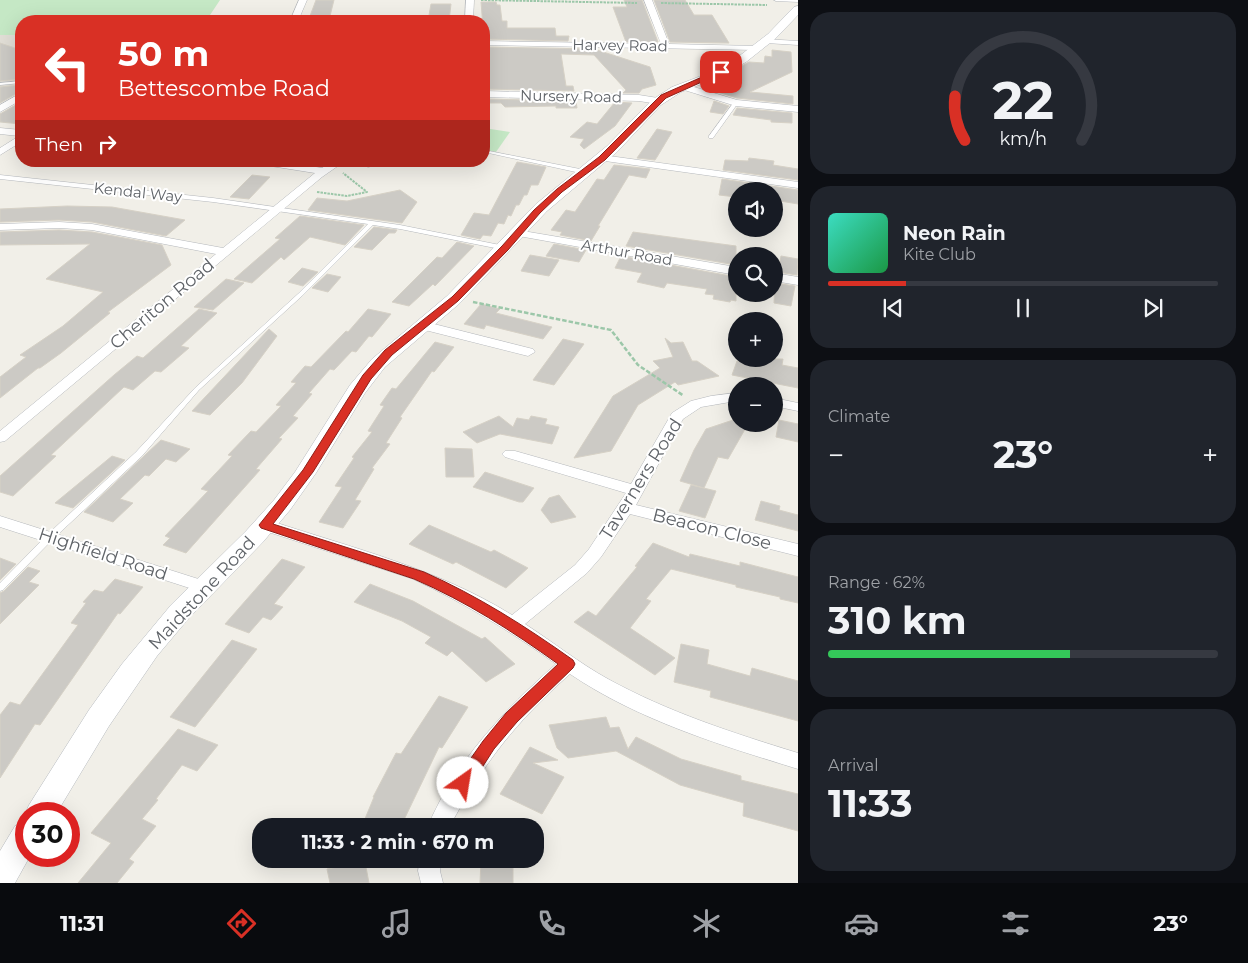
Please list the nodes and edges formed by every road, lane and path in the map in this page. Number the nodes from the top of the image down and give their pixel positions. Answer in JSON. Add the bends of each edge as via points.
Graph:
{"nodes":[{"id":1,"x":303,"y":0,"type":"edge"},
{"id":2,"x":470,"y":0,"type":"edge"},
{"id":3,"x":648,"y":0,"type":"edge"},
{"id":4,"x":724,"y":0,"type":"edge"},
{"id":5,"x":776,"y":0,"type":"edge"},
{"id":6,"x":798,"y":1,"type":"edge"},
{"id":7,"x":727,"y":4,"type":"dead end"},
{"id":8,"x":798,"y":9,"type":"edge"},
{"id":9,"x":297,"y":15,"type":"edge"},
{"id":10,"x":469,"y":15,"type":"edge"},
{"id":11,"x":490,"y":43,"type":"edge"},
{"id":12,"x":798,"y":43,"type":"edge"},
{"id":13,"x":761,"y":45,"type":"junction"},
{"id":14,"x":666,"y":46,"type":"junction"},
{"id":15,"x":15,"y":83,"type":"edge"},
{"id":16,"x":0,"y":84,"type":"edge"},
{"id":17,"x":684,"y":87,"type":"junction"},
{"id":18,"x":490,"y":94,"type":"edge"},
{"id":19,"x":15,"y":100,"type":"edge"},
{"id":20,"x":658,"y":101,"type":"junction"},
{"id":21,"x":736,"y":103,"type":"junction"},
{"id":22,"x":0,"y":109,"type":"edge"},
{"id":23,"x":798,"y":109,"type":"edge"},
{"id":24,"x":0,"y":131,"type":"edge"},
{"id":25,"x":15,"y":132,"type":"edge"},
{"id":26,"x":711,"y":137,"type":"dead end"},
{"id":27,"x":15,"y":142,"type":"edge"},
{"id":28,"x":0,"y":152,"type":"edge"},
{"id":29,"x":490,"y":152,"type":"edge"},
{"id":30,"x":602,"y":158,"type":"junction"},
{"id":31,"x":331,"y":167,"type":"edge"},
{"id":32,"x":333,"y":167,"type":"edge"},
{"id":33,"x":585,"y":172,"type":"junction"},
{"id":34,"x":0,"y":177,"type":"edge"},
{"id":35,"x":798,"y":185,"type":"edge"},
{"id":36,"x":300,"y":190,"type":"junction"},
{"id":37,"x":276,"y":209,"type":"junction"},
{"id":38,"x":372,"y":223,"type":"junction"},
{"id":39,"x":0,"y":227,"type":"edge"},
{"id":40,"x":511,"y":241,"type":"junction"},
{"id":41,"x":226,"y":252,"type":"junction"},
{"id":42,"x":728,"y":270,"type":"edge"},
{"id":43,"x":783,"y":278,"type":"edge"},
{"id":44,"x":798,"y":281,"type":"edge"},
{"id":45,"x":455,"y":299,"type":"junction"},
{"id":46,"x":422,"y":325,"type":"junction"},
{"id":47,"x":528,"y":352,"type":"dead end"},
{"id":48,"x":728,"y":398,"type":"edge"},
{"id":49,"x":696,"y":404,"type":"junction"},
{"id":50,"x":783,"y":404,"type":"edge"},
{"id":51,"x":798,"y":407,"type":"edge"},
{"id":52,"x":0,"y":438,"type":"edge"},
{"id":53,"x":510,"y":454,"type":"dead end"},
{"id":54,"x":634,"y":490,"type":"junction"},
{"id":55,"x":626,"y":508,"type":"junction"},
{"id":56,"x":0,"y":521,"type":"edge"},
{"id":57,"x":265,"y":525,"type":"junction"},
{"id":58,"x":50,"y":537,"type":"junction"},
{"id":59,"x":798,"y":550,"type":"edge"},
{"id":60,"x":205,"y":587,"type":"junction"},
{"id":61,"x":0,"y":588,"type":"edge"},
{"id":62,"x":513,"y":624,"type":"junction"},
{"id":63,"x":568,"y":664,"type":"junction"},
{"id":64,"x":798,"y":761,"type":"edge"},
{"id":65,"x":47,"y":802,"type":"edge"},
{"id":66,"x":443,"y":818,"type":"edge"},
{"id":67,"x":15,"y":854,"type":"edge"},
{"id":68,"x":430,"y":868,"type":"edge"},
{"id":69,"x":0,"y":880,"type":"edge"},
{"id":70,"x":432,"y":883,"type":"edge"}],
"edges":[{"from":1,"to":9,"type":"street"},
{"from":2,"to":10,"type":"street"},
{"from":3,"to":14,"type":"street"},
{"from":4,"to":7,"type":"path"},
{"from":5,"to":6,"type":"lane"},
{"from":8,"to":13,"type":"street","name":"Maidstone Road"},
{"from":11,"to":14,"type":"street","name":"Harvey Road"},
{"from":12,"to":13,"type":"street","name":"Harvey Road"},
{"from":13,"to":14,"type":"street","name":"Harvey Road"},
{"from":13,"to":17,"type":"street","name":"Maidstone Road","via":[[733,66]]},
{"from":15,"to":16,"type":"lane"},
{"from":17,"to":20,"type":"street","name":"Maidstone Road"},
{"from":17,"to":21,"type":"street"},
{"from":18,"to":20,"type":"street","name":"Nursery Road"},
{"from":19,"to":22,"type":"street"},
{"from":20,"to":30,"type":"street","name":"Maidstone Road"},
{"from":21,"to":23,"type":"street"},
{"from":21,"to":26,"type":"lane"},
{"from":24,"to":25,"type":"street"},
{"from":27,"to":28,"type":"street"},
{"from":29,"to":33,"type":"lane"},
{"from":30,"to":33,"type":"street","name":"Maidstone Road"},
{"from":30,"to":35,"type":"street"},
{"from":31,"to":36,"type":"street","name":"Cheriton Road"},
{"from":32,"to":36,"type":"path","via":[[367,192],[347,196]]},
{"from":33,"to":40,"type":"street","name":"Maidstone Road","via":[[554,196]]},
{"from":34,"to":37,"type":"lane","name":"Kendal Way"},
{"from":36,"to":37,"type":"street","name":"Cheriton Road"},
{"from":37,"to":38,"type":"lane","name":"Kendal Way"},
{"from":37,"to":41,"type":"street","name":"Cheriton Road"},
{"from":38,"to":40,"type":"lane","name":"Kendal Way"},
{"from":38,"to":58,"type":"lane","via":[[301,294],[197,388],[139,454]]},
{"from":39,"to":41,"type":"street","via":[[92,227]]},
{"from":40,"to":42,"type":"street","name":"Arthur Road"},
{"from":40,"to":45,"type":"street","name":"Maidstone Road"},
{"from":41,"to":52,"type":"street","name":"Cheriton Road"},
{"from":43,"to":44,"type":"street"},
{"from":45,"to":46,"type":"street","name":"Maidstone Road"},
{"from":45,"to":49,"type":"path","via":[[611,330],[638,365]]},
{"from":46,"to":47,"type":"street"},
{"from":46,"to":57,"type":"street","name":"Maidstone Road","via":[[389,352],[367,377],[307,472]]},
{"from":48,"to":49,"type":"street","name":"Taverners Road"},
{"from":49,"to":54,"type":"street","name":"Taverners Road","via":[[677,416]]},
{"from":50,"to":51,"type":"street"},
{"from":53,"to":54,"type":"street"},
{"from":54,"to":55,"type":"street","name":"Taverners Road"},
{"from":55,"to":59,"type":"street","name":"Beacon Close"},
{"from":55,"to":62,"type":"street","name":"Taverners Road","via":[[581,569]]},
{"from":56,"to":58,"type":"street","name":"Highfield Road"},
{"from":57,"to":60,"type":"street","name":"Maidstone Road"},
{"from":57,"to":62,"type":"street","via":[[419,575]]},
{"from":58,"to":60,"type":"street","name":"Highfield Road"},
{"from":58,"to":61,"type":"lane"},
{"from":60,"to":65,"type":"street","name":"Maidstone Road","via":[[167,625],[138,663]]},
{"from":62,"to":63,"type":"street"},
{"from":63,"to":64,"type":"street","via":[[671,719]]},
{"from":63,"to":66,"type":"street","via":[[512,717],[488,745]]},
{"from":67,"to":69,"type":"street"},
{"from":68,"to":70,"type":"street"}]}
